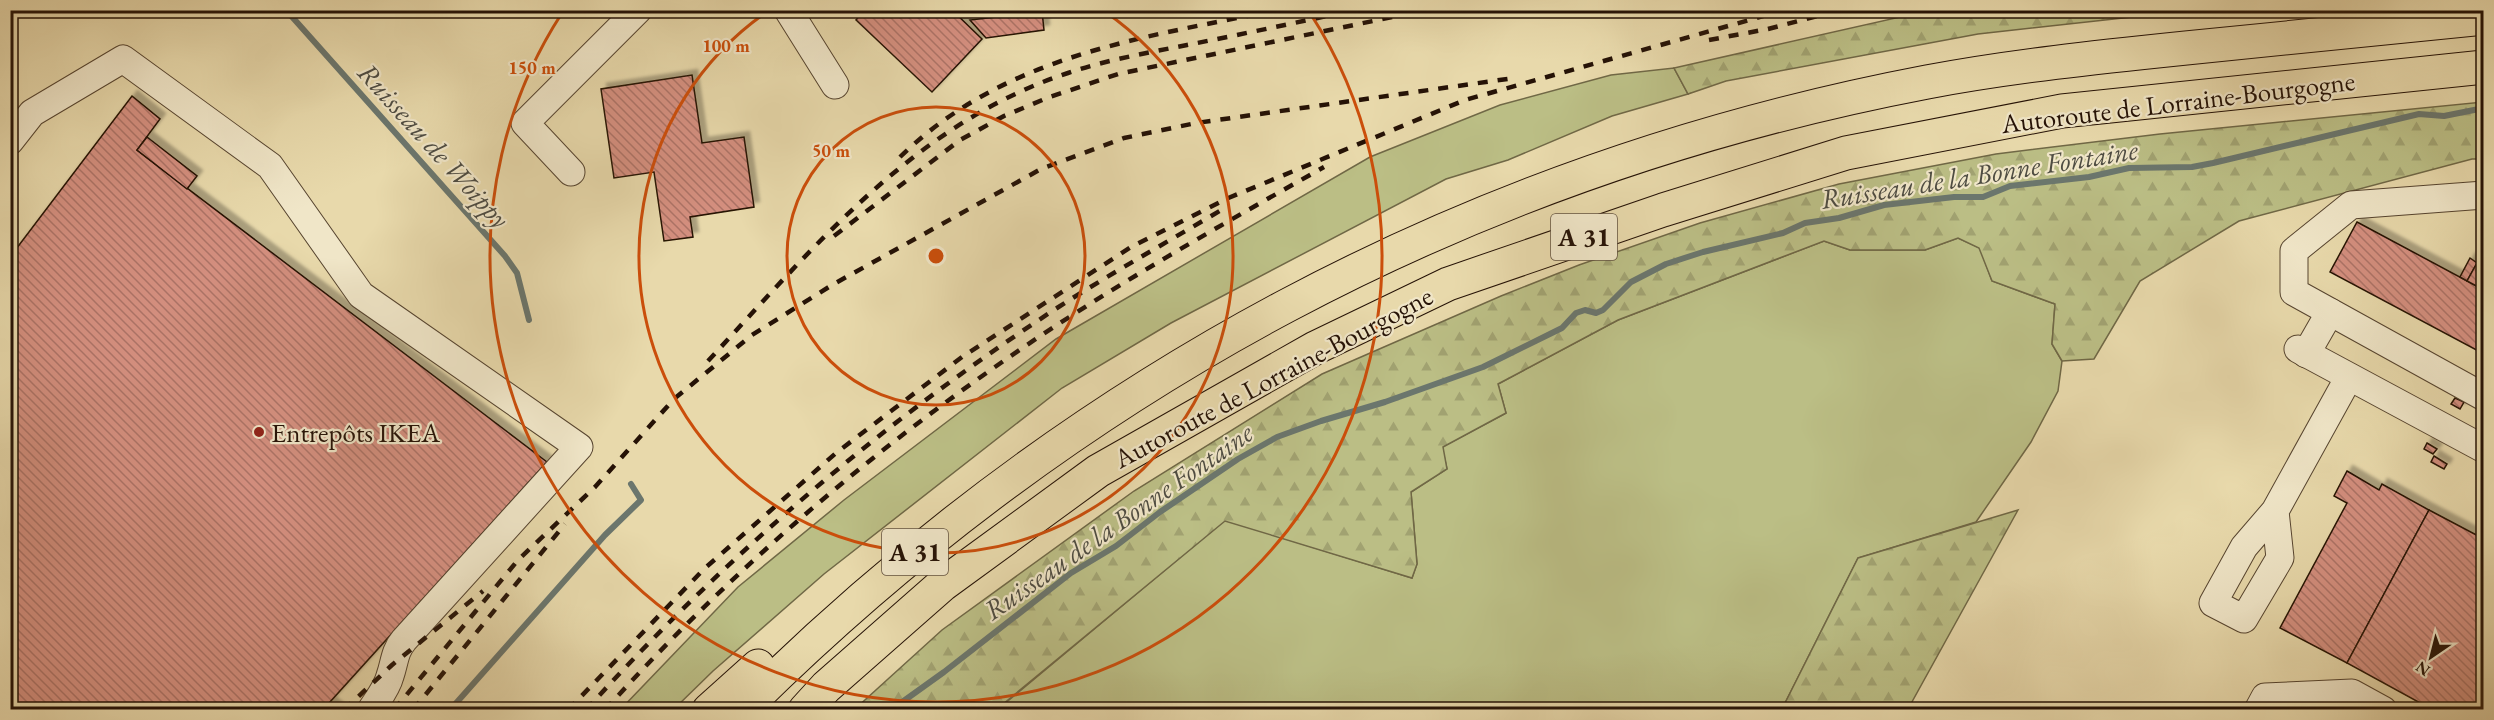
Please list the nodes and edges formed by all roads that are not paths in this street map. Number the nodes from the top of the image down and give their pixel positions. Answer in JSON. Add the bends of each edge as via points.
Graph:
{"nodes":[{"id":1,"x":638,"y":10,"type":"edge"},
{"id":2,"x":788,"y":10,"type":"edge"},
{"id":3,"x":2484,"y":18,"type":"edge"},
{"id":4,"x":2484,"y":67,"type":"edge"},
{"id":5,"x":836,"y":85,"type":"dead end"},
{"id":6,"x":10,"y":141,"type":"edge"},
{"id":7,"x":571,"y":172,"type":"dead end"},
{"id":8,"x":2484,"y":195,"type":"edge"},
{"id":9,"x":2330,"y":312,"type":"junction"},
{"id":10,"x":2349,"y":376,"type":"junction"},
{"id":11,"x":2484,"y":397,"type":"edge"},
{"id":12,"x":2484,"y":449,"type":"edge"},
{"id":13,"x":2275,"y":511,"type":"dead end"},
{"id":14,"x":852,"y":604,"type":"junction"},
{"id":15,"x":2318,"y":702,"type":"edge"},
{"id":16,"x":371,"y":710,"type":"edge"},
{"id":17,"x":709,"y":710,"type":"edge"},
{"id":18,"x":742,"y":710,"type":"edge"},
{"id":19,"x":805,"y":710,"type":"edge"},
{"id":20,"x":2258,"y":710,"type":"edge"},
{"id":21,"x":2384,"y":710,"type":"edge"}],
"edges":[{"from":1,"to":7,"type":"street","via":[[525,123]]},
{"from":2,"to":5,"type":"street"},
{"from":3,"to":14,"type":"highway","name":"Autoroute de Lorraine-Bourgogne","number":"A 31","via":[[2124,54],[1928,82],[1714,131],[1534,192],[1325,284],[1165,373],[1068,436],[979,501]]},
{"from":4,"to":19,"type":"highway","name":"Autoroute de Lorraine-Bourgogne","number":"A 31","via":[[2062,111],[1846,153],[1663,210],[1448,284],[1316,348],[1098,471],[942,585]]},
{"from":6,"to":16,"type":"street","via":[[32,113],[123,59],[270,166],[361,295],[579,447],[404,640],[394,656],[385,689]]},
{"from":8,"to":9,"type":"street","via":[[2351,205],[2294,251],[2294,292]]},
{"from":9,"to":10,"type":"street","via":[[2302,352]]},
{"from":9,"to":11,"type":"street"},
{"from":10,"to":12,"type":"street"},
{"from":10,"to":13,"type":"street"},
{"from":14,"to":17,"type":"highway","via":[[795,636]]},
{"from":14,"to":18,"type":"highway","name":"Autoroute de Lorraine-Bourgogne","number":"A 31"},
{"from":15,"to":20,"type":"street","via":[[2265,697]]},
{"from":15,"to":21,"type":"street","via":[[2352,693]]}]}
